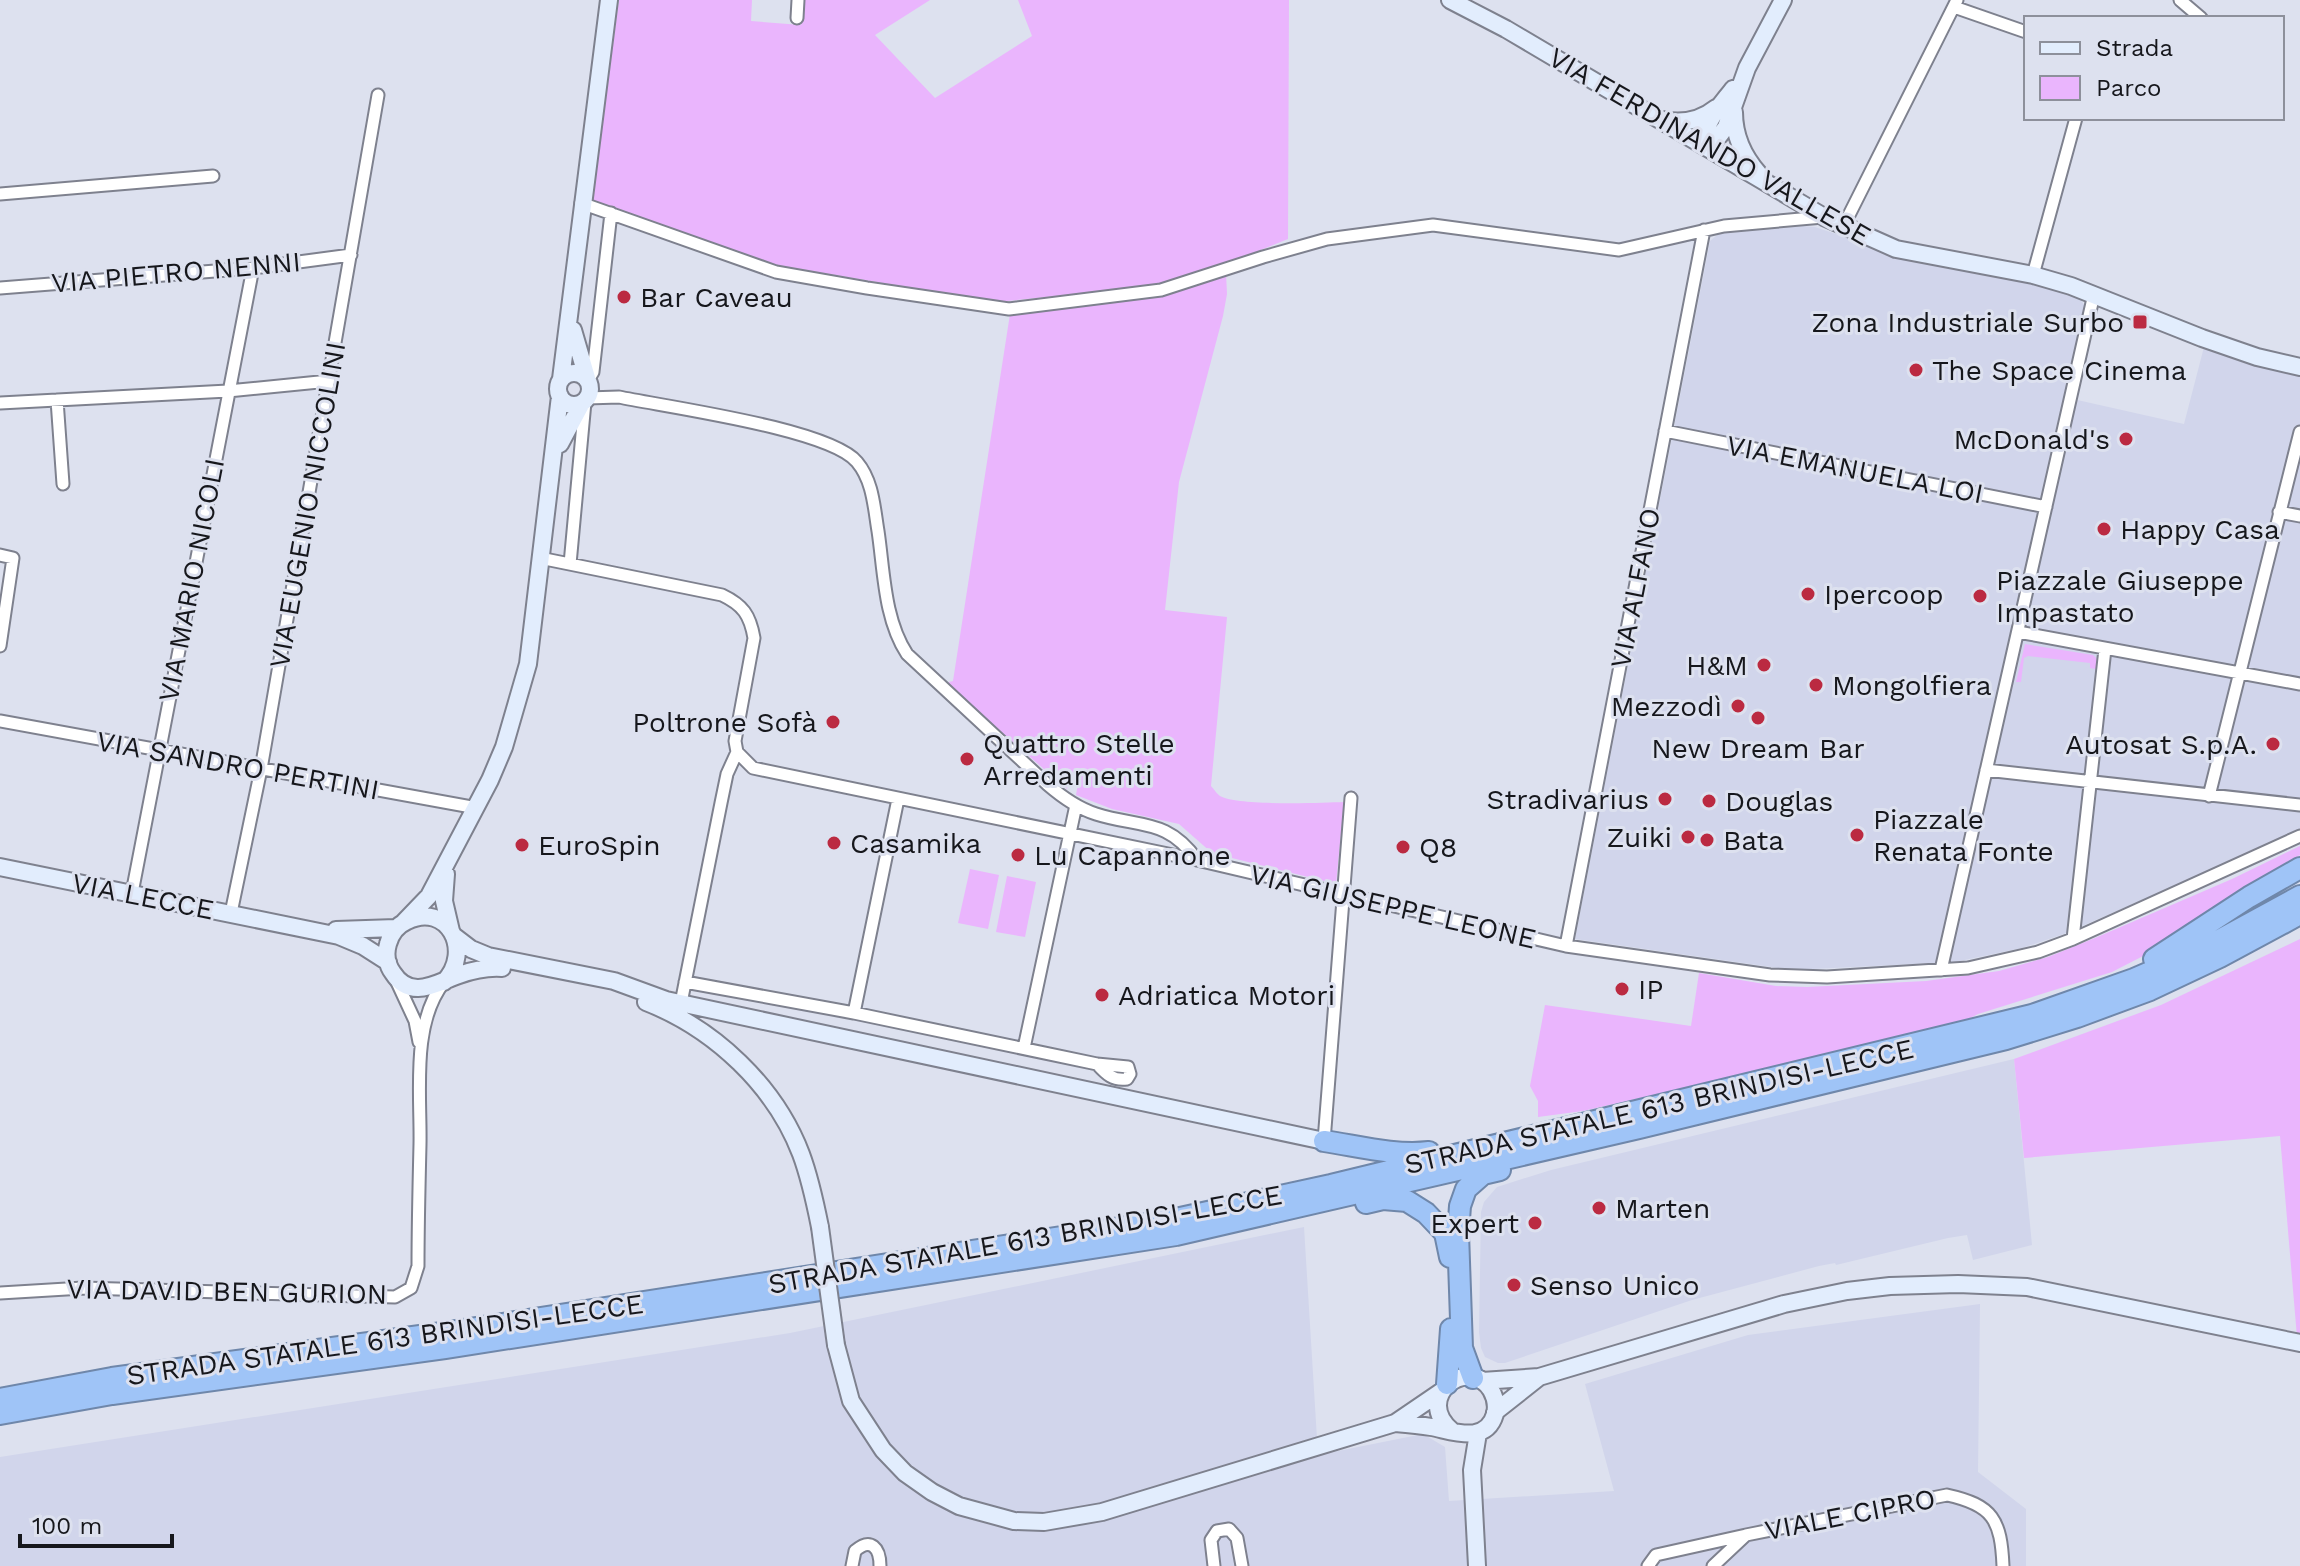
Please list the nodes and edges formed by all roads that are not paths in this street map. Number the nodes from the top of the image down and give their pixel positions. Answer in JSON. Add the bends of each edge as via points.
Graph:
{"nodes":[{"id":1,"x":609,"y":0,"type":"edge"},
{"id":2,"x":798,"y":0,"type":"edge"},
{"id":3,"x":1450,"y":0,"type":"edge"},
{"id":4,"x":1783,"y":0,"type":"edge"},
{"id":5,"x":2180,"y":0,"type":"edge"},
{"id":6,"x":1956,"y":3,"type":"edge"},
{"id":7,"x":2199,"y":16,"type":"edge"},
{"id":8,"x":797,"y":18,"type":"dead end"},
{"id":9,"x":2024,"y":31,"type":"edge"},
{"id":10,"x":378,"y":95,"type":"dead end"},
{"id":11,"x":1729,"y":102,"type":"junction"},
{"id":12,"x":1654,"y":117,"type":"junction"},
{"id":13,"x":2075,"y":120,"type":"edge"},
{"id":14,"x":1705,"y":146,"type":"junction"},
{"id":15,"x":213,"y":176,"type":"dead end"},
{"id":16,"x":1769,"y":183,"type":"junction"},
{"id":17,"x":0,"y":194,"type":"edge"},
{"id":18,"x":581,"y":203,"type":"junction"},
{"id":19,"x":611,"y":213,"type":"junction"},
{"id":20,"x":1824,"y":217,"type":"junction"},
{"id":21,"x":1843,"y":227,"type":"junction"},
{"id":22,"x":1704,"y":230,"type":"junction"},
{"id":23,"x":351,"y":255,"type":"junction"},
{"id":24,"x":253,"y":268,"type":"junction"},
{"id":25,"x":2033,"y":275,"type":"junction"},
{"id":26,"x":0,"y":288,"type":"edge"},
{"id":27,"x":2094,"y":294,"type":"junction"},
{"id":28,"x":569,"y":308,"type":"junction"},
{"id":29,"x":2300,"y":367,"type":"edge"},
{"id":30,"x":329,"y":381,"type":"junction"},
{"id":31,"x":561,"y":387,"type":"junction"},
{"id":32,"x":586,"y":390,"type":"junction"},
{"id":33,"x":228,"y":391,"type":"junction"},
{"id":34,"x":57,"y":400,"type":"junction"},
{"id":35,"x":0,"y":403,"type":"edge"},
{"id":36,"x":1665,"y":431,"type":"junction"},
{"id":37,"x":2300,"y":432,"type":"edge"},
{"id":38,"x":551,"y":468,"type":"junction"},
{"id":39,"x":63,"y":484,"type":"dead end"},
{"id":40,"x":2046,"y":507,"type":"junction"},
{"id":41,"x":2279,"y":512,"type":"junction"},
{"id":42,"x":2300,"y":516,"type":"edge"},
{"id":43,"x":0,"y":555,"type":"edge"},
{"id":44,"x":540,"y":558,"type":"junction"},
{"id":45,"x":570,"y":564,"type":"junction"},
{"id":46,"x":2018,"y":632,"type":"junction"},
{"id":47,"x":0,"y":646,"type":"edge"},
{"id":48,"x":2105,"y":649,"type":"junction"},
{"id":49,"x":2239,"y":673,"type":"junction"},
{"id":50,"x":2300,"y":684,"type":"edge"},
{"id":51,"x":0,"y":721,"type":"edge"},
{"id":52,"x":158,"y":751,"type":"junction"},
{"id":53,"x":737,"y":752,"type":"junction"},
{"id":54,"x":261,"y":769,"type":"junction"},
{"id":55,"x":1986,"y":770,"type":"junction"},
{"id":56,"x":2090,"y":782,"type":"junction"},
{"id":57,"x":2209,"y":796,"type":"junction"},
{"id":58,"x":1351,"y":798,"type":"dead end"},
{"id":59,"x":898,"y":799,"type":"junction"},
{"id":60,"x":1076,"y":805,"type":"junction"},
{"id":61,"x":2300,"y":805,"type":"edge"},
{"id":62,"x":477,"y":808,"type":"junction"},
{"id":63,"x":1068,"y":833,"type":"junction"},
{"id":64,"x":2300,"y":836,"type":"edge"},
{"id":65,"x":455,"y":848,"type":"junction"},
{"id":66,"x":1197,"y":860,"type":"junction"},
{"id":67,"x":0,"y":867,"type":"edge"},
{"id":68,"x":2300,"y":868,"type":"edge"},
{"id":69,"x":132,"y":893,"type":"junction"},
{"id":70,"x":1343,"y":894,"type":"junction"},
{"id":71,"x":2300,"y":896,"type":"edge"},
{"id":72,"x":231,"y":913,"type":"junction"},
{"id":73,"x":2300,"y":914,"type":"edge"},
{"id":74,"x":286,"y":924,"type":"junction"},
{"id":75,"x":400,"y":925,"type":"junction"},
{"id":76,"x":2300,"y":927,"type":"edge"},
{"id":77,"x":454,"y":936,"type":"junction"},
{"id":78,"x":2073,"y":939,"type":"junction"},
{"id":79,"x":1566,"y":946,"type":"junction"},
{"id":80,"x":390,"y":968,"type":"junction"},
{"id":81,"x":502,"y":968,"type":"junction"},
{"id":82,"x":1941,"y":970,"type":"junction"},
{"id":83,"x":444,"y":982,"type":"junction"},
{"id":84,"x":685,"y":982,"type":"junction"},
{"id":85,"x":2150,"y":990,"type":"junction"},
{"id":86,"x":681,"y":1003,"type":"junction"},
{"id":87,"x":854,"y":1013,"type":"junction"},
{"id":88,"x":1972,"y":1032,"type":"junction"},
{"id":89,"x":1024,"y":1048,"type":"junction"},
{"id":90,"x":421,"y":1055,"type":"junction"},
{"id":91,"x":1097,"y":1064,"type":"dead end"},
{"id":92,"x":1566,"y":1128,"type":"junction"},
{"id":93,"x":1639,"y":1128,"type":"junction"},
{"id":94,"x":1324,"y":1141,"type":"junction"},
{"id":95,"x":1256,"y":1217,"type":"junction"},
{"id":96,"x":0,"y":1293,"type":"edge"},
{"id":97,"x":2300,"y":1343,"type":"edge"},
{"id":98,"x":1539,"y":1377,"type":"junction"},
{"id":99,"x":1477,"y":1379,"type":"junction"},
{"id":100,"x":1444,"y":1388,"type":"junction"},
{"id":101,"x":0,"y":1399,"type":"edge"},
{"id":102,"x":1495,"y":1412,"type":"junction"},
{"id":103,"x":0,"y":1414,"type":"edge"},
{"id":104,"x":1395,"y":1423,"type":"junction"},
{"id":105,"x":1456,"y":1433,"type":"junction"},
{"id":106,"x":1478,"y":1433,"type":"junction"},
{"id":107,"x":1472,"y":1470,"type":"junction"},
{"id":108,"x":1746,"y":1535,"type":"junction"},
{"id":109,"x":852,"y":1566,"type":"edge"},
{"id":110,"x":880,"y":1566,"type":"edge"},
{"id":111,"x":1214,"y":1566,"type":"edge"},
{"id":112,"x":1242,"y":1566,"type":"edge"},
{"id":113,"x":1477,"y":1566,"type":"edge"},
{"id":114,"x":1648,"y":1566,"type":"edge"},
{"id":115,"x":1713,"y":1566,"type":"edge"},
{"id":116,"x":2003,"y":1566,"type":"edge"}],
"edges":[{"from":1,"to":18,"type":"street"},
{"from":2,"to":8,"type":"street"},
{"from":3,"to":12,"type":"street","name":"VIA FERDINANDO VALLESE"},
{"from":4,"to":11,"type":"street"},
{"from":5,"to":7,"type":"street"},
{"from":6,"to":9,"type":"street"},
{"from":6,"to":21,"type":"street"},
{"from":10,"to":23,"type":"street","name":"VIA EUGENIO NICCOLINI"},
{"from":11,"to":12,"type":"street","via":[[1688,122]]},
{"from":11,"to":14,"type":"street","via":[[1704,133]]},
{"from":11,"to":16,"type":"street","via":[[1741,146]]},
{"from":12,"to":14,"type":"street","name":"VIA FERDINANDO VALLESE"},
{"from":13,"to":25,"type":"street"},
{"from":14,"to":16,"type":"street","name":"VIA FERDINANDO VALLESE"},
{"from":15,"to":17,"type":"street"},
{"from":16,"to":20,"type":"street","name":"VIA FERDINANDO VALLESE"},
{"from":18,"to":19,"type":"street"},
{"from":18,"to":28,"type":"street"},
{"from":19,"to":22,"type":"street","via":[[776,272],[1009,309],[1178,287],[1327,239],[1433,225],[1619,250]]},
{"from":19,"to":32,"type":"street","via":[[593,372]]},
{"from":20,"to":21,"type":"street","name":"VIA FERDINANDO VALLESE"},
{"from":20,"to":22,"type":"street"},
{"from":21,"to":25,"type":"street","name":"VIA FERDINANDO VALLESE","via":[[1896,249]]},
{"from":22,"to":36,"type":"street","name":"VIA ALFANO"},
{"from":23,"to":24,"type":"street","name":"VIA PIETRO NENNI"},
{"from":23,"to":30,"type":"street","name":"VIA EUGENIO NICCOLINI"},
{"from":24,"to":26,"type":"street","name":"VIA PIETRO NENNI"},
{"from":24,"to":33,"type":"street","name":"VIA MARIO NICOLI"},
{"from":25,"to":27,"type":"street","name":"VIA FERDINANDO VALLESE"},
{"from":27,"to":29,"type":"street","name":"VIA FERDINANDO VALLESE","via":[[2202,338]]},
{"from":27,"to":40,"type":"street"},
{"from":28,"to":31,"type":"street"},
{"from":28,"to":32,"type":"street"},
{"from":30,"to":33,"type":"street"},
{"from":30,"to":54,"type":"street","name":"VIA EUGENIO NICCOLINI"},
{"from":31,"to":32,"type":"street","via":[[569,404]]},
{"from":31,"to":32,"type":"street","via":[[574,372]]},
{"from":31,"to":38,"type":"street"},
{"from":32,"to":38,"type":"street"},
{"from":32,"to":45,"type":"street"},
{"from":32,"to":60,"type":"street","via":[[810,436],[849,454],[871,486],[898,641],[926,673]]},
{"from":33,"to":34,"type":"street"},
{"from":33,"to":52,"type":"street","name":"VIA MARIO NICOLI"},
{"from":34,"to":35,"type":"street"},
{"from":34,"to":39,"type":"street"},
{"from":36,"to":40,"type":"street","name":"VIA EMANUELA LOI"},
{"from":36,"to":79,"type":"street","name":"VIA ALFANO"},
{"from":37,"to":41,"type":"street"},
{"from":38,"to":44,"type":"street"},
{"from":40,"to":46,"type":"street"},
{"from":41,"to":42,"type":"street"},
{"from":41,"to":49,"type":"street"},
{"from":43,"to":47,"type":"street","via":[[13,558]]},
{"from":44,"to":45,"type":"street"},
{"from":44,"to":62,"type":"street","via":[[528,664],[504,747]]},
{"from":45,"to":53,"type":"street","via":[[722,595],[743,606],[754,638]]},
{"from":46,"to":48,"type":"street"},
{"from":46,"to":55,"type":"street"},
{"from":48,"to":49,"type":"street"},
{"from":48,"to":56,"type":"street"},
{"from":49,"to":50,"type":"street"},
{"from":49,"to":57,"type":"street"},
{"from":51,"to":52,"type":"street","name":"VIA SANDRO PERTINI"},
{"from":52,"to":54,"type":"street","name":"VIA SANDRO PERTINI"},
{"from":52,"to":69,"type":"street","name":"VIA MARIO NICOLI"},
{"from":53,"to":59,"type":"street","name":"VIA GIUSEPPE LEONE","via":[[753,768]]},
{"from":53,"to":84,"type":"street","via":[[727,774]]},
{"from":54,"to":62,"type":"street","name":"VIA SANDRO PERTINI"},
{"from":54,"to":72,"type":"street","name":"VIA EUGENIO NICCOLINI"},
{"from":55,"to":56,"type":"street"},
{"from":55,"to":82,"type":"street"},
{"from":56,"to":57,"type":"street"},
{"from":56,"to":78,"type":"street"},
{"from":57,"to":61,"type":"street"},
{"from":58,"to":70,"type":"street"},
{"from":59,"to":63,"type":"street","name":"VIA GIUSEPPE LEONE"},
{"from":59,"to":87,"type":"street"},
{"from":60,"to":63,"type":"street"},
{"from":60,"to":66,"type":"street","via":[[1173,833]]},
{"from":62,"to":65,"type":"street"},
{"from":63,"to":66,"type":"street","name":"VIA GIUSEPPE LEONE"},
{"from":63,"to":89,"type":"street"},
{"from":64,"to":78,"type":"street","name":"VIA GIUSEPPE LEONE"},
{"from":65,"to":75,"type":"street","via":[[429,896]]},
{"from":65,"to":77,"type":"street","via":[[443,888]]},
{"from":66,"to":70,"type":"street","name":"VIA GIUSEPPE LEONE"},
{"from":67,"to":69,"type":"street","name":"VIA LECCE"},
{"from":68,"to":88,"type":"highway","via":[[2142,966]]},
{"from":69,"to":72,"type":"street","name":"VIA LECCE"},
{"from":70,"to":79,"type":"street","name":"VIA GIUSEPPE LEONE"},
{"from":70,"to":94,"type":"street"},
{"from":71,"to":88,"type":"highway","name":"STRADA STATALE 613 BRINDISI-LECCE","via":[[2201,950],[2134,979]]},
{"from":72,"to":74,"type":"street","name":"VIA LECCE"},
{"from":73,"to":85,"type":"highway","name":"STRADA STATALE 613 BRINDISI-LECCE"},
{"from":74,"to":75,"type":"street","name":"VIA LECCE","via":[[344,930]]},
{"from":74,"to":80,"type":"street","name":"VIA LECCE","via":[[352,940]]},
{"from":75,"to":77,"type":"street","via":[[414,918],[434,919]]},
{"from":75,"to":80,"type":"street","via":[[387,950]]},
{"from":76,"to":85,"type":"highway","via":[[2170,987]]},
{"from":77,"to":81,"type":"street","via":[[476,959]]},
{"from":77,"to":83,"type":"street","via":[[457,964]]},
{"from":77,"to":86,"type":"street","via":[[488,956],[614,981]]},
{"from":78,"to":82,"type":"street","name":"VIA GIUSEPPE LEONE","via":[[2006,961]]},
{"from":79,"to":82,"type":"street","name":"VIA GIUSEPPE LEONE","via":[[1770,975]]},
{"from":80,"to":83,"type":"street","via":[[411,987]]},
{"from":80,"to":90,"type":"street","name":"VIA DAVID BEN GURION","via":[[415,1021]]},
{"from":81,"to":83,"type":"street"},
{"from":81,"to":104,"type":"street","bridge":true,"via":[[625,994],[652,1005],[735,1058],[776,1105],[812,1188],[836,1345],[851,1401],[905,1473],[959,1506],[1014,1521],[1044,1522],[1102,1512]]},
{"from":83,"to":90,"type":"street","name":"VIA DAVID BEN GURION","via":[[427,1016]]},
{"from":84,"to":86,"type":"street"},
{"from":84,"to":87,"type":"street"},
{"from":85,"to":93,"type":"highway","name":"STRADA STATALE 613 BRINDISI-LECCE","via":[[2006,1039]]},
{"from":86,"to":94,"type":"street"},
{"from":87,"to":89,"type":"street"},
{"from":88,"to":92,"type":"highway","name":"STRADA STATALE 613 BRINDISI-LECCE"},
{"from":89,"to":91,"type":"street"},
{"from":90,"to":96,"type":"street","name":"VIA DAVID BEN GURION","via":[[418,1266],[411,1288],[395,1297],[83,1288]]},
{"from":92,"to":94,"type":"highway","via":[[1547,1126],[1412,1154]]},
{"from":92,"to":101,"type":"highway","name":"STRADA STATALE 613 BRINDISI-LECCE","via":[[1171,1220]]},
{"from":93,"to":95,"type":"highway","name":"STRADA STATALE 613 BRINDISI-LECCE"},
{"from":93,"to":99,"type":"highway","via":[[1607,1144],[1483,1174],[1466,1189],[1458,1233],[1462,1348]]},
{"from":95,"to":100,"type":"highway","via":[[1293,1219],[1383,1199],[1407,1201],[1426,1213],[1445,1233],[1451,1263],[1451,1354]]},
{"from":95,"to":103,"type":"highway","name":"STRADA STATALE 613 BRINDISI-LECCE","via":[[1176,1235]]},
{"from":97,"to":98,"type":"street","via":[[2027,1287],[1890,1286],[1784,1304]]},
{"from":98,"to":99,"type":"street"},
{"from":98,"to":102,"type":"street"},
{"from":99,"to":100,"type":"street","via":[[1464,1377]]},
{"from":99,"to":102,"type":"street","via":[[1493,1394]]},
{"from":100,"to":104,"type":"street"},
{"from":100,"to":105,"type":"street","via":[[1438,1400],[1440,1418]]},
{"from":102,"to":106,"type":"street"},
{"from":104,"to":105,"type":"street"},
{"from":105,"to":106,"type":"street"},
{"from":105,"to":107,"type":"street"},
{"from":106,"to":107,"type":"street"},
{"from":107,"to":113,"type":"street"},
{"from":108,"to":114,"type":"street","name":"VIALE CIPRO","via":[[1656,1555]]},
{"from":108,"to":115,"type":"street","name":"VIALE CIPRO"},
{"from":108,"to":116,"type":"street","name":"VIALE CIPRO","via":[[1947,1495],[1974,1501],[1995,1520]]},
{"from":109,"to":110,"type":"street","via":[[855,1551],[869,1545],[880,1554]]},
{"from":111,"to":112,"type":"street","via":[[1211,1540],[1217,1531],[1229,1529],[1237,1538]]}]}
